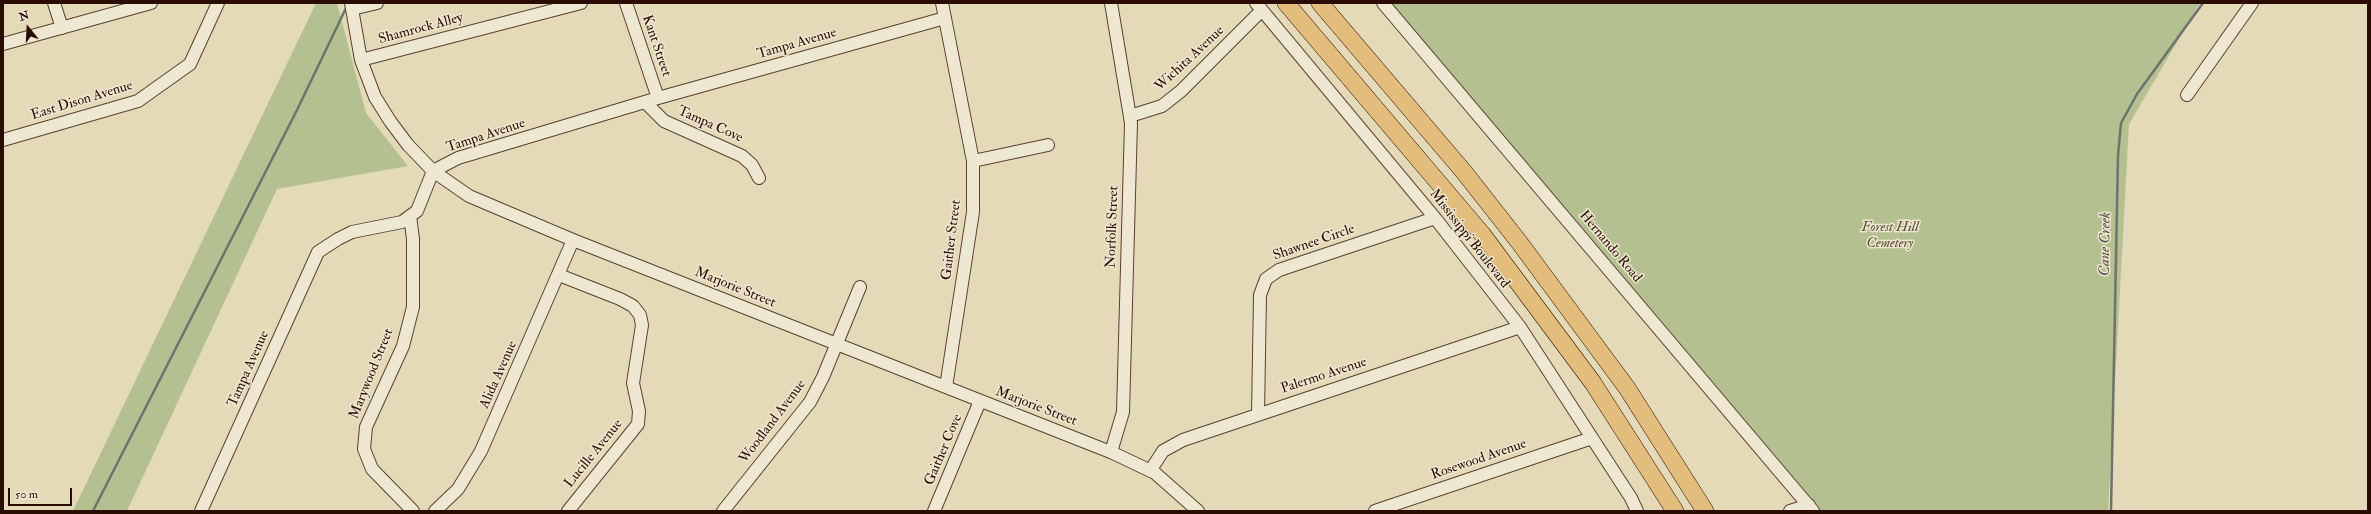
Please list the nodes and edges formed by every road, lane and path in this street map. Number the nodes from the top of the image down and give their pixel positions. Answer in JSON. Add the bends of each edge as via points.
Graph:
{"nodes":[{"id":1,"x":54,"y":3,"type":"edge"},
{"id":2,"x":151,"y":3,"type":"edge"},
{"id":3,"x":218,"y":3,"type":"edge"},
{"id":4,"x":377,"y":3,"type":"edge"},
{"id":5,"x":581,"y":3,"type":"edge"},
{"id":6,"x":626,"y":3,"type":"edge"},
{"id":7,"x":942,"y":3,"type":"edge"},
{"id":8,"x":1111,"y":3,"type":"edge"},
{"id":9,"x":1286,"y":3,"type":"edge"},
{"id":10,"x":1320,"y":3,"type":"edge"},
{"id":11,"x":1383,"y":3,"type":"edge"},
{"id":12,"x":2252,"y":3,"type":"edge"},
{"id":13,"x":352,"y":6,"type":"edge"},
{"id":14,"x":1259,"y":7,"type":"edge"},
{"id":15,"x":945,"y":18,"type":"junction"},
{"id":16,"x":62,"y":28,"type":"junction"},
{"id":17,"x":3,"y":44,"type":"edge"},
{"id":18,"x":361,"y":60,"type":"junction"},
{"id":19,"x":2187,"y":95,"type":"dead end"},
{"id":20,"x":658,"y":98,"type":"junction"},
{"id":21,"x":646,"y":103,"type":"junction"},
{"id":22,"x":1130,"y":116,"type":"junction"},
{"id":23,"x":3,"y":140,"type":"edge"},
{"id":24,"x":1048,"y":146,"type":"dead end"},
{"id":25,"x":972,"y":161,"type":"junction"},
{"id":26,"x":433,"y":171,"type":"junction"},
{"id":27,"x":759,"y":178,"type":"dead end"},
{"id":28,"x":410,"y":216,"type":"junction"},
{"id":29,"x":1435,"y":218,"type":"junction"},
{"id":30,"x":573,"y":240,"type":"junction"},
{"id":31,"x":559,"y":275,"type":"junction"},
{"id":32,"x":860,"y":288,"type":"dead end"},
{"id":33,"x":1520,"y":327,"type":"junction"},
{"id":34,"x":835,"y":344,"type":"junction"},
{"id":35,"x":946,"y":387,"type":"junction"},
{"id":36,"x":980,"y":401,"type":"junction"},
{"id":37,"x":1258,"y":414,"type":"junction"},
{"id":38,"x":1592,"y":438,"type":"junction"},
{"id":39,"x":1111,"y":452,"type":"junction"},
{"id":40,"x":1150,"y":471,"type":"junction"},
{"id":41,"x":1811,"y":508,"type":"edge"},
{"id":42,"x":1705,"y":510,"type":"edge"},
{"id":43,"x":201,"y":511,"type":"edge"},
{"id":44,"x":413,"y":511,"type":"edge"},
{"id":45,"x":435,"y":511,"type":"edge"},
{"id":46,"x":568,"y":511,"type":"edge"},
{"id":47,"x":723,"y":511,"type":"edge"},
{"id":48,"x":934,"y":511,"type":"edge"},
{"id":49,"x":1198,"y":511,"type":"edge"},
{"id":50,"x":1375,"y":511,"type":"edge"},
{"id":51,"x":1637,"y":511,"type":"edge"},
{"id":52,"x":1675,"y":511,"type":"edge"},
{"id":53,"x":1790,"y":511,"type":"edge"}],
"edges":[{"from":1,"to":16,"type":"street"},
{"from":2,"to":16,"type":"street"},
{"from":3,"to":23,"type":"street","name":"East Dison Avenue","via":[[190,64],[138,101]]},
{"from":4,"to":13,"type":"street"},
{"from":5,"to":18,"type":"street","name":"Shamrock Alley"},
{"from":6,"to":20,"type":"street","name":"Kant Street"},
{"from":7,"to":15,"type":"street","name":"Gaither Street"},
{"from":8,"to":22,"type":"street","name":"Norfolk Street"},
{"from":9,"to":52,"type":"highway","via":[[1482,234],[1593,383]]},
{"from":10,"to":42,"type":"highway","via":[[1464,172],[1519,242],[1627,388]]},
{"from":11,"to":41,"type":"street","name":"Hernando Road"},
{"from":12,"to":19,"type":"street"},
{"from":13,"to":18,"type":"street","name":"Marjorie Street"},
{"from":14,"to":22,"type":"street","name":"Wichita Avenue","via":[[1181,91],[1162,106]]},
{"from":14,"to":29,"type":"street","name":"Mississippi Boulevard"},
{"from":15,"to":20,"type":"street","name":"Tampa Avenue"},
{"from":15,"to":25,"type":"street","name":"Gaither Street"},
{"from":16,"to":17,"type":"street"},
{"from":18,"to":26,"type":"street","name":"Marjorie Street","via":[[376,97],[390,121],[408,145]]},
{"from":20,"to":21,"type":"street","name":"Tampa Avenue"},
{"from":21,"to":26,"type":"street","name":"Tampa Avenue","via":[[458,158]]},
{"from":21,"to":27,"type":"street","name":"Tampa Cove","via":[[664,121],[742,156],[752,165]]},
{"from":22,"to":39,"type":"street","name":"Norfolk Street","via":[[1123,412]]},
{"from":24,"to":25,"type":"street"},
{"from":25,"to":35,"type":"street","name":"Gaither Street","via":[[973,212]]},
{"from":26,"to":28,"type":"street","via":[[417,211]]},
{"from":26,"to":30,"type":"street","name":"Marjorie Street","via":[[469,196]]},
{"from":28,"to":43,"type":"street","name":"Tampa Avenue","via":[[402,222],[352,232],[318,252]]},
{"from":28,"to":44,"type":"street","name":"Marywood Street","via":[[413,239],[413,307],[403,346],[366,427],[364,449],[372,469]]},
{"from":29,"to":33,"type":"street","name":"Mississippi Boulevard"},
{"from":29,"to":37,"type":"street","name":"Shawnee Circle","via":[[1279,270],[1266,279],[1260,295]]},
{"from":30,"to":31,"type":"street","name":"Alida Avenue"},
{"from":30,"to":34,"type":"street","name":"Marjorie Street"},
{"from":31,"to":45,"type":"street","name":"Alida Avenue","via":[[482,450],[458,489]]},
{"from":31,"to":46,"type":"street","name":"Lucille Avenue","via":[[633,306],[640,314],[642,325],[633,383],[639,411],[638,424]]},
{"from":32,"to":34,"type":"street","name":"Woodland Avenue"},
{"from":33,"to":37,"type":"street","name":"Palermo Avenue"},
{"from":33,"to":38,"type":"street","name":"Mississippi Boulevard"},
{"from":34,"to":35,"type":"street","name":"Marjorie Street"},
{"from":34,"to":47,"type":"street","name":"Woodland Avenue","via":[[823,377],[810,402]]},
{"from":35,"to":36,"type":"street","name":"Marjorie Street"},
{"from":36,"to":39,"type":"street","name":"Marjorie Street"},
{"from":36,"to":48,"type":"street","name":"Gaither Cove"},
{"from":37,"to":40,"type":"street","name":"Palermo Avenue","via":[[1172,444],[1163,451]]},
{"from":38,"to":50,"type":"street","name":"Rosewood Avenue"},
{"from":38,"to":51,"type":"street","name":"Mississippi Boulevard"},
{"from":39,"to":40,"type":"street","name":"Marjorie Street"},
{"from":40,"to":49,"type":"street","name":"Marjorie Street"},
{"from":41,"to":53,"type":"street"}]}
